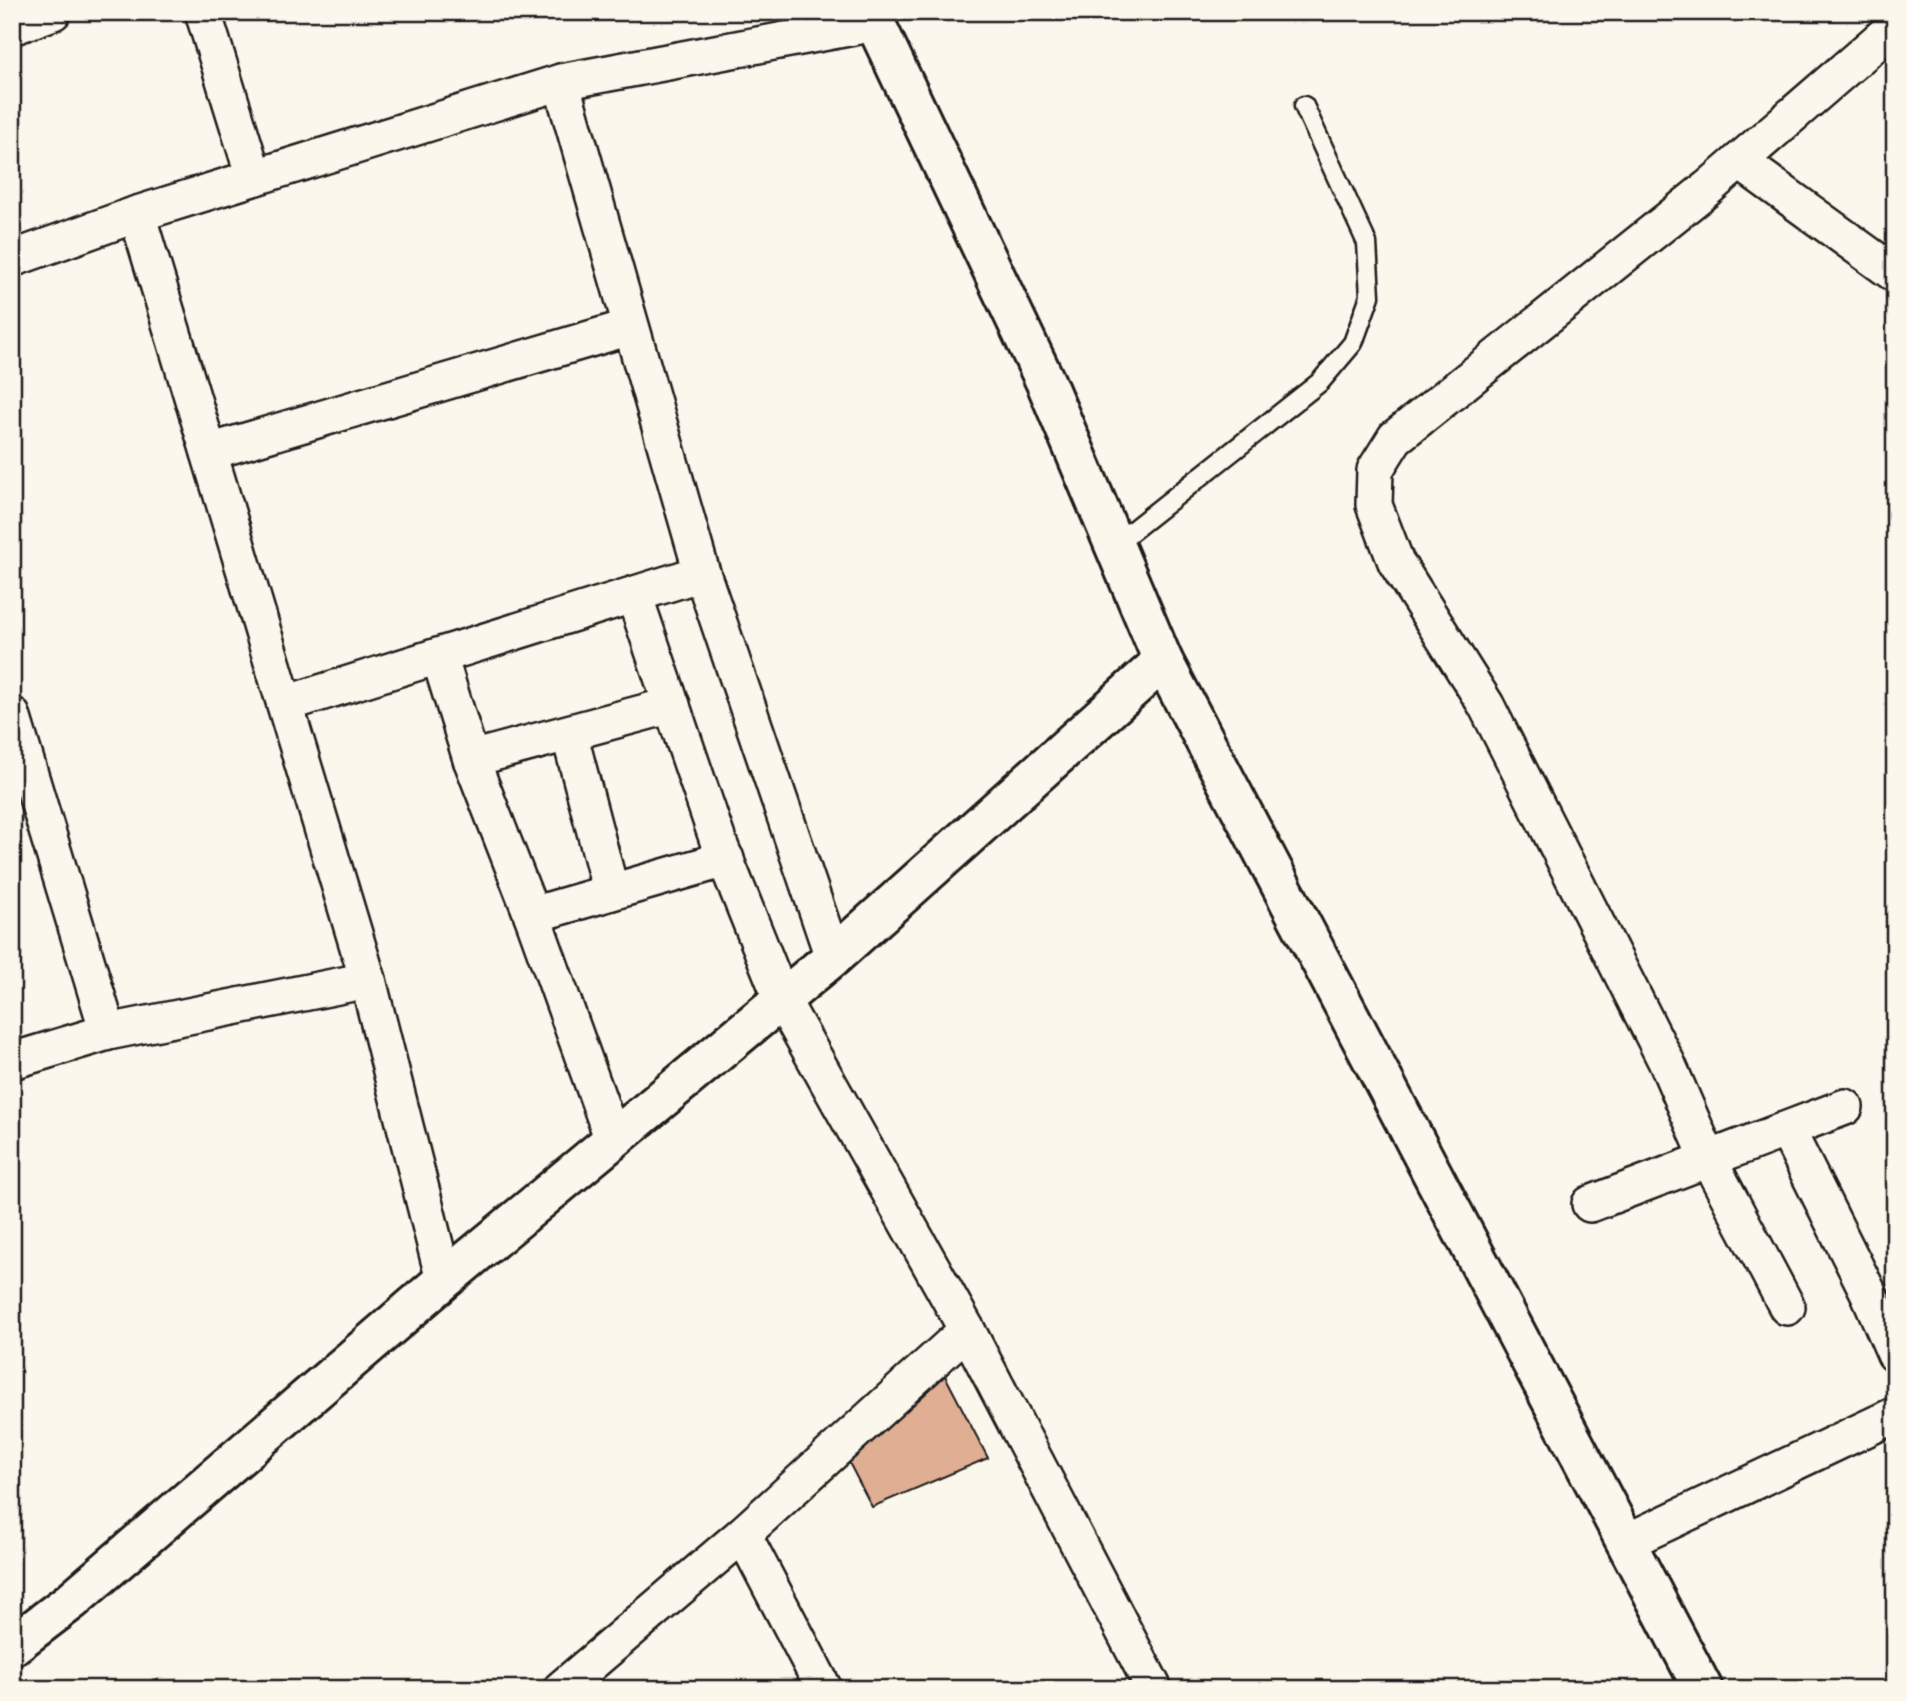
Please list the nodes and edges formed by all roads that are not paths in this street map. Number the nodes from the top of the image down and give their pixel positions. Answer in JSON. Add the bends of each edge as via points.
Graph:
{"nodes":[{"id":1,"x":53,"y":12,"type":"edge"},
{"id":2,"x":203,"y":12,"type":"edge"},
{"id":3,"x":873,"y":18,"type":"edge"},
{"id":4,"x":1895,"y":26,"type":"edge"},
{"id":5,"x":12,"y":27,"type":"edge"},
{"id":6,"x":561,"y":82,"type":"junction"},
{"id":7,"x":1304,"y":106,"type":"dead end"},
{"id":8,"x":1739,"y":161,"type":"junction"},
{"id":9,"x":254,"y":177,"type":"junction"},
{"id":10,"x":137,"y":214,"type":"junction"},
{"id":11,"x":12,"y":259,"type":"edge"},
{"id":12,"x":1895,"y":274,"type":"edge"},
{"id":13,"x":631,"y":327,"type":"junction"},
{"id":14,"x":209,"y":452,"type":"junction"},
{"id":15,"x":1114,"y":545,"type":"junction"},
{"id":16,"x":702,"y":573,"type":"junction"},
{"id":17,"x":634,"y":595,"type":"junction"},
{"id":18,"x":439,"y":656,"type":"junction"},
{"id":19,"x":1163,"y":661,"type":"junction"},
{"id":20,"x":285,"y":705,"type":"junction"},
{"id":21,"x":672,"y":705,"type":"junction"},
{"id":22,"x":12,"y":715,"type":"edge"},
{"id":23,"x":569,"y":733,"type":"junction"},
{"id":24,"x":471,"y":760,"type":"junction"},
{"id":25,"x":726,"y":859,"type":"junction"},
{"id":26,"x":611,"y":892,"type":"junction"},
{"id":27,"x":532,"y":915,"type":"junction"},
{"id":28,"x":833,"y":957,"type":"junction"},
{"id":29,"x":368,"y":980,"type":"junction"},
{"id":30,"x":782,"y":1000,"type":"junction"},
{"id":31,"x":108,"y":1032,"type":"junction"},
{"id":32,"x":12,"y":1060,"type":"edge"},
{"id":33,"x":1844,"y":1107,"type":"dead end"},
{"id":34,"x":1787,"y":1130,"type":"junction"},
{"id":35,"x":613,"y":1140,"type":"junction"},
{"id":36,"x":1709,"y":1158,"type":"junction"},
{"id":37,"x":1590,"y":1203,"type":"dead end"},
{"id":38,"x":444,"y":1280,"type":"junction"},
{"id":39,"x":1787,"y":1307,"type":"dead end"},
{"id":40,"x":967,"y":1331,"type":"junction"},
{"id":41,"x":1895,"y":1354,"type":"edge"},
{"id":42,"x":1895,"y":1415,"type":"edge"},
{"id":43,"x":743,"y":1534,"type":"junction"},
{"id":44,"x":1626,"y":1542,"type":"junction"},
{"id":45,"x":12,"y":1646,"type":"edge"},
{"id":46,"x":574,"y":1684,"type":"edge"},
{"id":47,"x":824,"y":1689,"type":"edge"},
{"id":48,"x":1154,"y":1689,"type":"edge"},
{"id":49,"x":1703,"y":1689,"type":"edge"}],
"edges":[{"from":1,"to":5,"type":"street"},
{"from":2,"to":9,"type":"street"},
{"from":3,"to":6,"type":"street"},
{"from":3,"to":15,"type":"main road","via":[[1046,383]]},
{"from":4,"to":8,"type":"street"},
{"from":6,"to":9,"type":"street"},
{"from":6,"to":13,"type":"street"},
{"from":7,"to":15,"type":"lane","via":[[1367,243],[1370,296],[1353,344],[1320,382]]},
{"from":8,"to":12,"type":"street"},
{"from":8,"to":36,"type":"street","via":[[1395,438],[1375,470],[1374,505],[1396,562],[1486,705],[1667,1063]]},
{"from":9,"to":10,"type":"street"},
{"from":10,"to":11,"type":"street"},
{"from":10,"to":14,"type":"street"},
{"from":13,"to":14,"type":"street"},
{"from":13,"to":16,"type":"street"},
{"from":14,"to":20,"type":"street"},
{"from":15,"to":19,"type":"main road"},
{"from":16,"to":17,"type":"street"},
{"from":16,"to":28,"type":"street"},
{"from":17,"to":18,"type":"street"},
{"from":17,"to":21,"type":"street"},
{"from":18,"to":20,"type":"street"},
{"from":18,"to":24,"type":"street"},
{"from":19,"to":28,"type":"main road"},
{"from":19,"to":44,"type":"main road"},
{"from":20,"to":29,"type":"street"},
{"from":21,"to":23,"type":"street"},
{"from":21,"to":25,"type":"street"},
{"from":22,"to":31,"type":"street"},
{"from":23,"to":24,"type":"street"},
{"from":23,"to":26,"type":"street"},
{"from":24,"to":27,"type":"street"},
{"from":25,"to":26,"type":"street"},
{"from":25,"to":30,"type":"street"},
{"from":26,"to":27,"type":"street"},
{"from":27,"to":35,"type":"street"},
{"from":28,"to":30,"type":"main road"},
{"from":29,"to":31,"type":"street"},
{"from":29,"to":38,"type":"street"},
{"from":30,"to":35,"type":"main road"},
{"from":30,"to":40,"type":"street"},
{"from":31,"to":32,"type":"street"},
{"from":33,"to":34,"type":"street"},
{"from":34,"to":36,"type":"street"},
{"from":34,"to":41,"type":"street"},
{"from":35,"to":38,"type":"main road"},
{"from":36,"to":37,"type":"street"},
{"from":36,"to":39,"type":"street"},
{"from":38,"to":45,"type":"main road","via":[[71,1601]]},
{"from":40,"to":43,"type":"street"},
{"from":40,"to":48,"type":"street"},
{"from":42,"to":44,"type":"street"},
{"from":43,"to":46,"type":"street"},
{"from":43,"to":47,"type":"street"},
{"from":44,"to":49,"type":"main road"}]}
